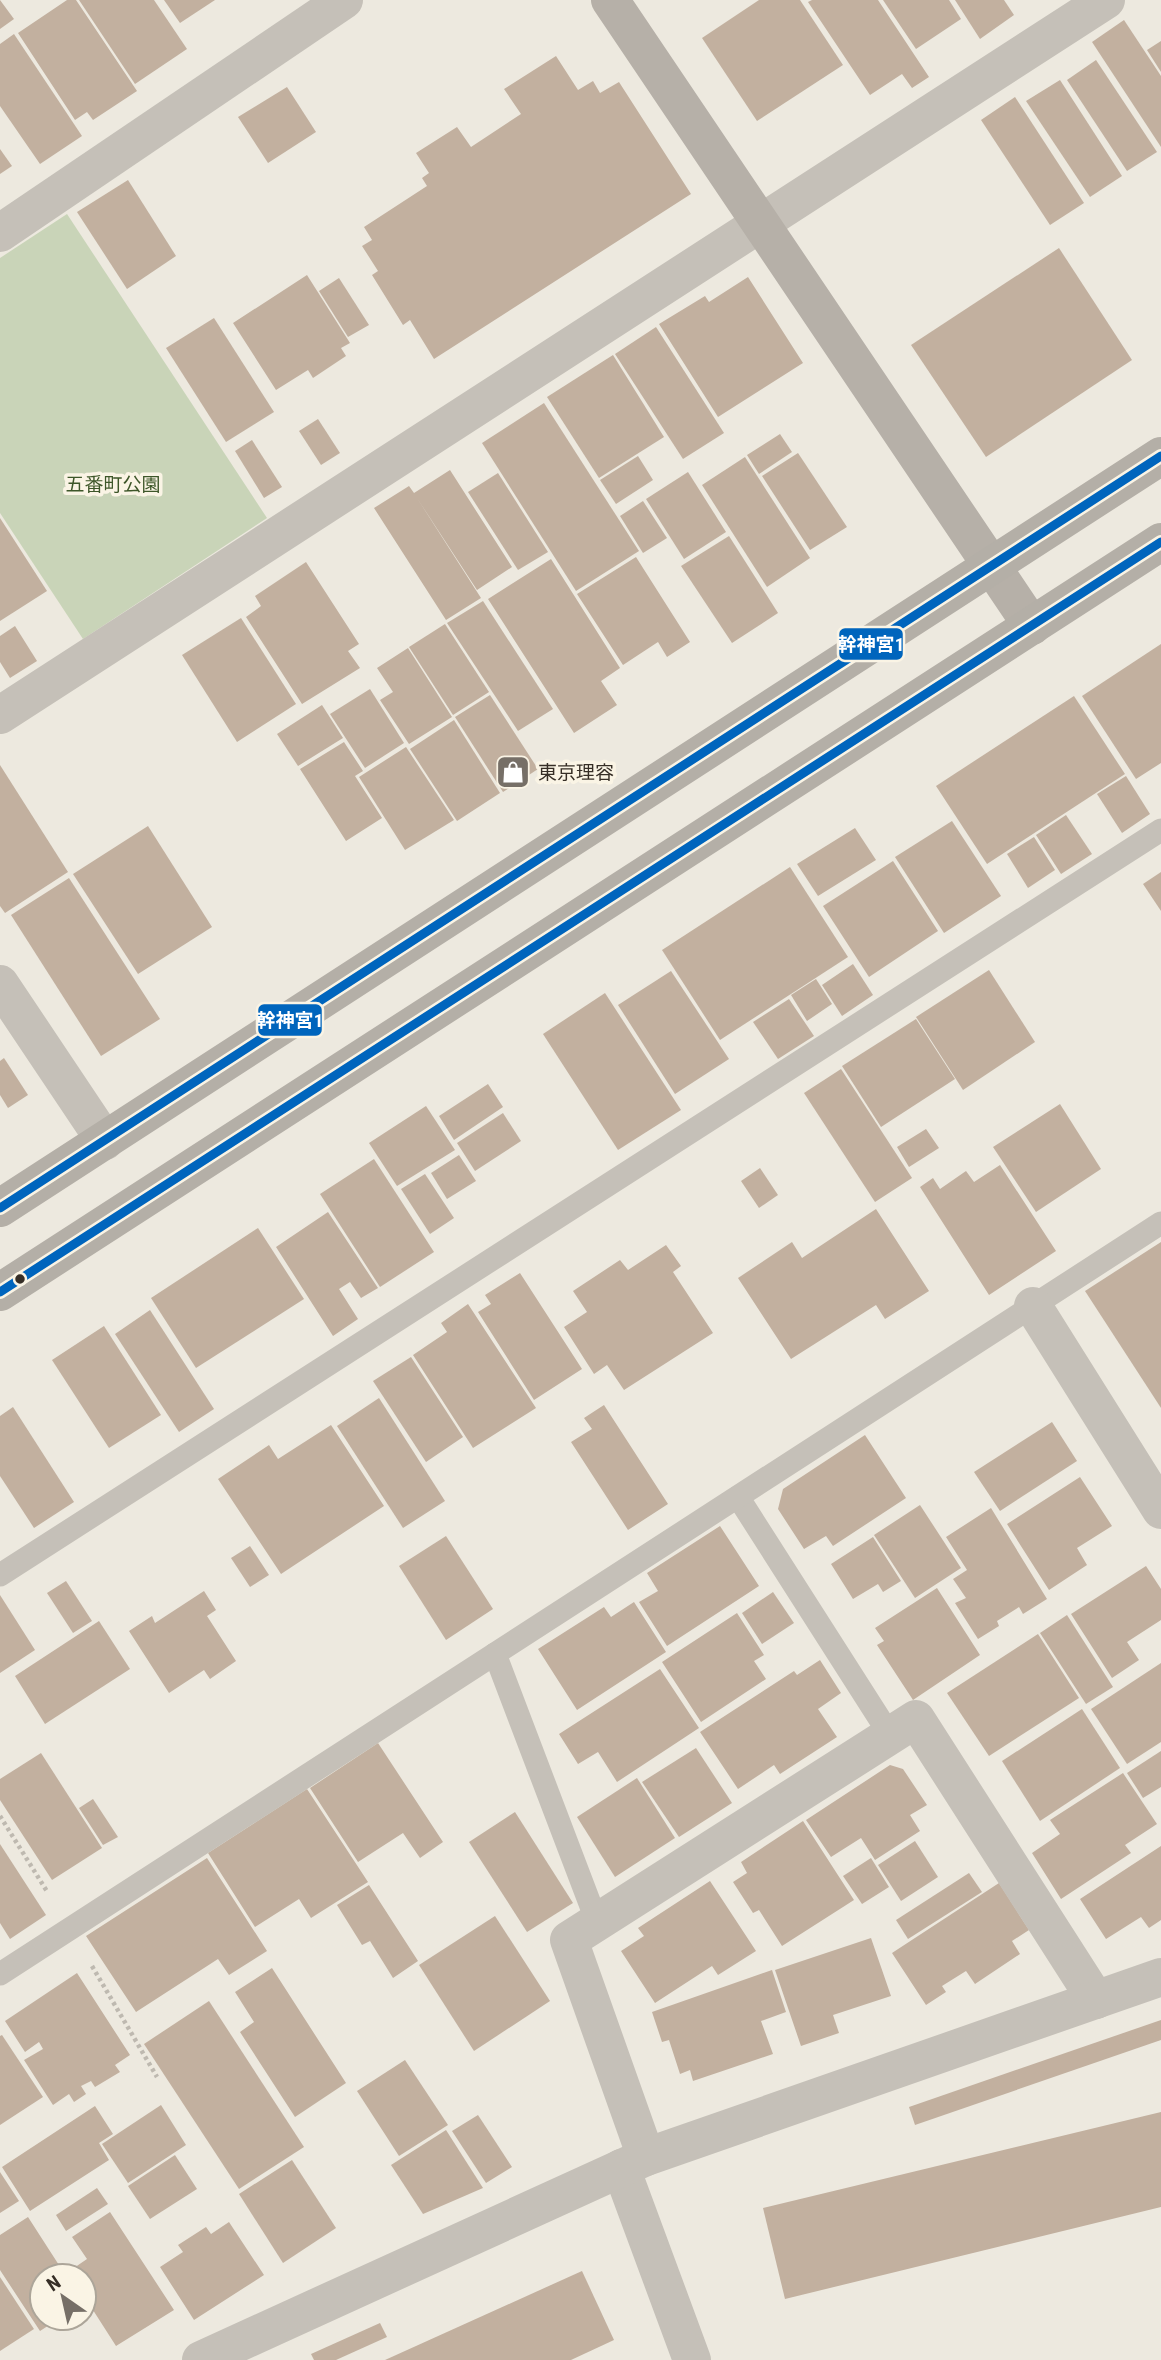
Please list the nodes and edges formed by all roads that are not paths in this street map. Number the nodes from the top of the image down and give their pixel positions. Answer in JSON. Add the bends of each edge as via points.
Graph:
{"nodes":[{"id":1,"x":344,"y":0,"type":"edge"},
{"id":2,"x":610,"y":0,"type":"edge"},
{"id":3,"x":1106,"y":0,"type":"edge"},
{"id":4,"x":761,"y":225,"type":"junction"},
{"id":5,"x":0,"y":233,"type":"edge"},
{"id":6,"x":1161,"y":456,"type":"edge"},
{"id":7,"x":1161,"y":542,"type":"edge"},
{"id":8,"x":991,"y":566,"type":"junction"},
{"id":9,"x":1032,"y":626,"type":"junction"},
{"id":10,"x":0,"y":715,"type":"edge"},
{"id":11,"x":1161,"y":830,"type":"edge"},
{"id":12,"x":0,"y":984,"type":"edge"},
{"id":13,"x":105,"y":1140,"type":"junction"},
{"id":14,"x":0,"y":1208,"type":"edge"},
{"id":15,"x":1161,"y":1223,"type":"edge"},
{"id":16,"x":0,"y":1292,"type":"edge"},
{"id":17,"x":1033,"y":1306,"type":"junction"},
{"id":18,"x":738,"y":1497,"type":"junction"},
{"id":19,"x":1161,"y":1510,"type":"edge"},
{"id":20,"x":0,"y":1575,"type":"edge"},
{"id":21,"x":495,"y":1654,"type":"junction"},
{"id":22,"x":890,"y":1735,"type":"junction"},
{"id":23,"x":597,"y":1922,"type":"junction"},
{"id":24,"x":0,"y":1974,"type":"edge"},
{"id":25,"x":1161,"y":1977,"type":"edge"},
{"id":26,"x":1096,"y":2000,"type":"junction"},
{"id":27,"x":634,"y":2163,"type":"junction"},
{"id":28,"x":201,"y":2360,"type":"edge"},
{"id":29,"x":692,"y":2360,"type":"edge"}],
"edges":[{"from":1,"to":5,"type":"street"},
{"from":2,"to":4,"type":"street"},
{"from":3,"to":4,"type":"street"},
{"from":4,"to":8,"type":"street"},
{"from":4,"to":10,"type":"street"},
{"from":6,"to":8,"type":"main road"},
{"from":7,"to":9,"type":"main road"},
{"from":8,"to":9,"type":"street"},
{"from":8,"to":13,"type":"main road"},
{"from":9,"to":16,"type":"main road"},
{"from":11,"to":20,"type":"lane"},
{"from":12,"to":13,"type":"street"},
{"from":13,"to":14,"type":"main road"},
{"from":15,"to":17,"type":"lane"},
{"from":17,"to":18,"type":"lane"},
{"from":17,"to":19,"type":"street"},
{"from":18,"to":21,"type":"lane"},
{"from":18,"to":22,"type":"lane"},
{"from":21,"to":23,"type":"lane"},
{"from":21,"to":24,"type":"lane"},
{"from":22,"to":23,"type":"street"},
{"from":22,"to":26,"type":"street","via":[[916,1719]]},
{"from":23,"to":27,"type":"street","via":[[569,1940]]},
{"from":25,"to":26,"type":"street"},
{"from":26,"to":27,"type":"street"},
{"from":27,"to":28,"type":"street"},
{"from":27,"to":29,"type":"street"}]}
